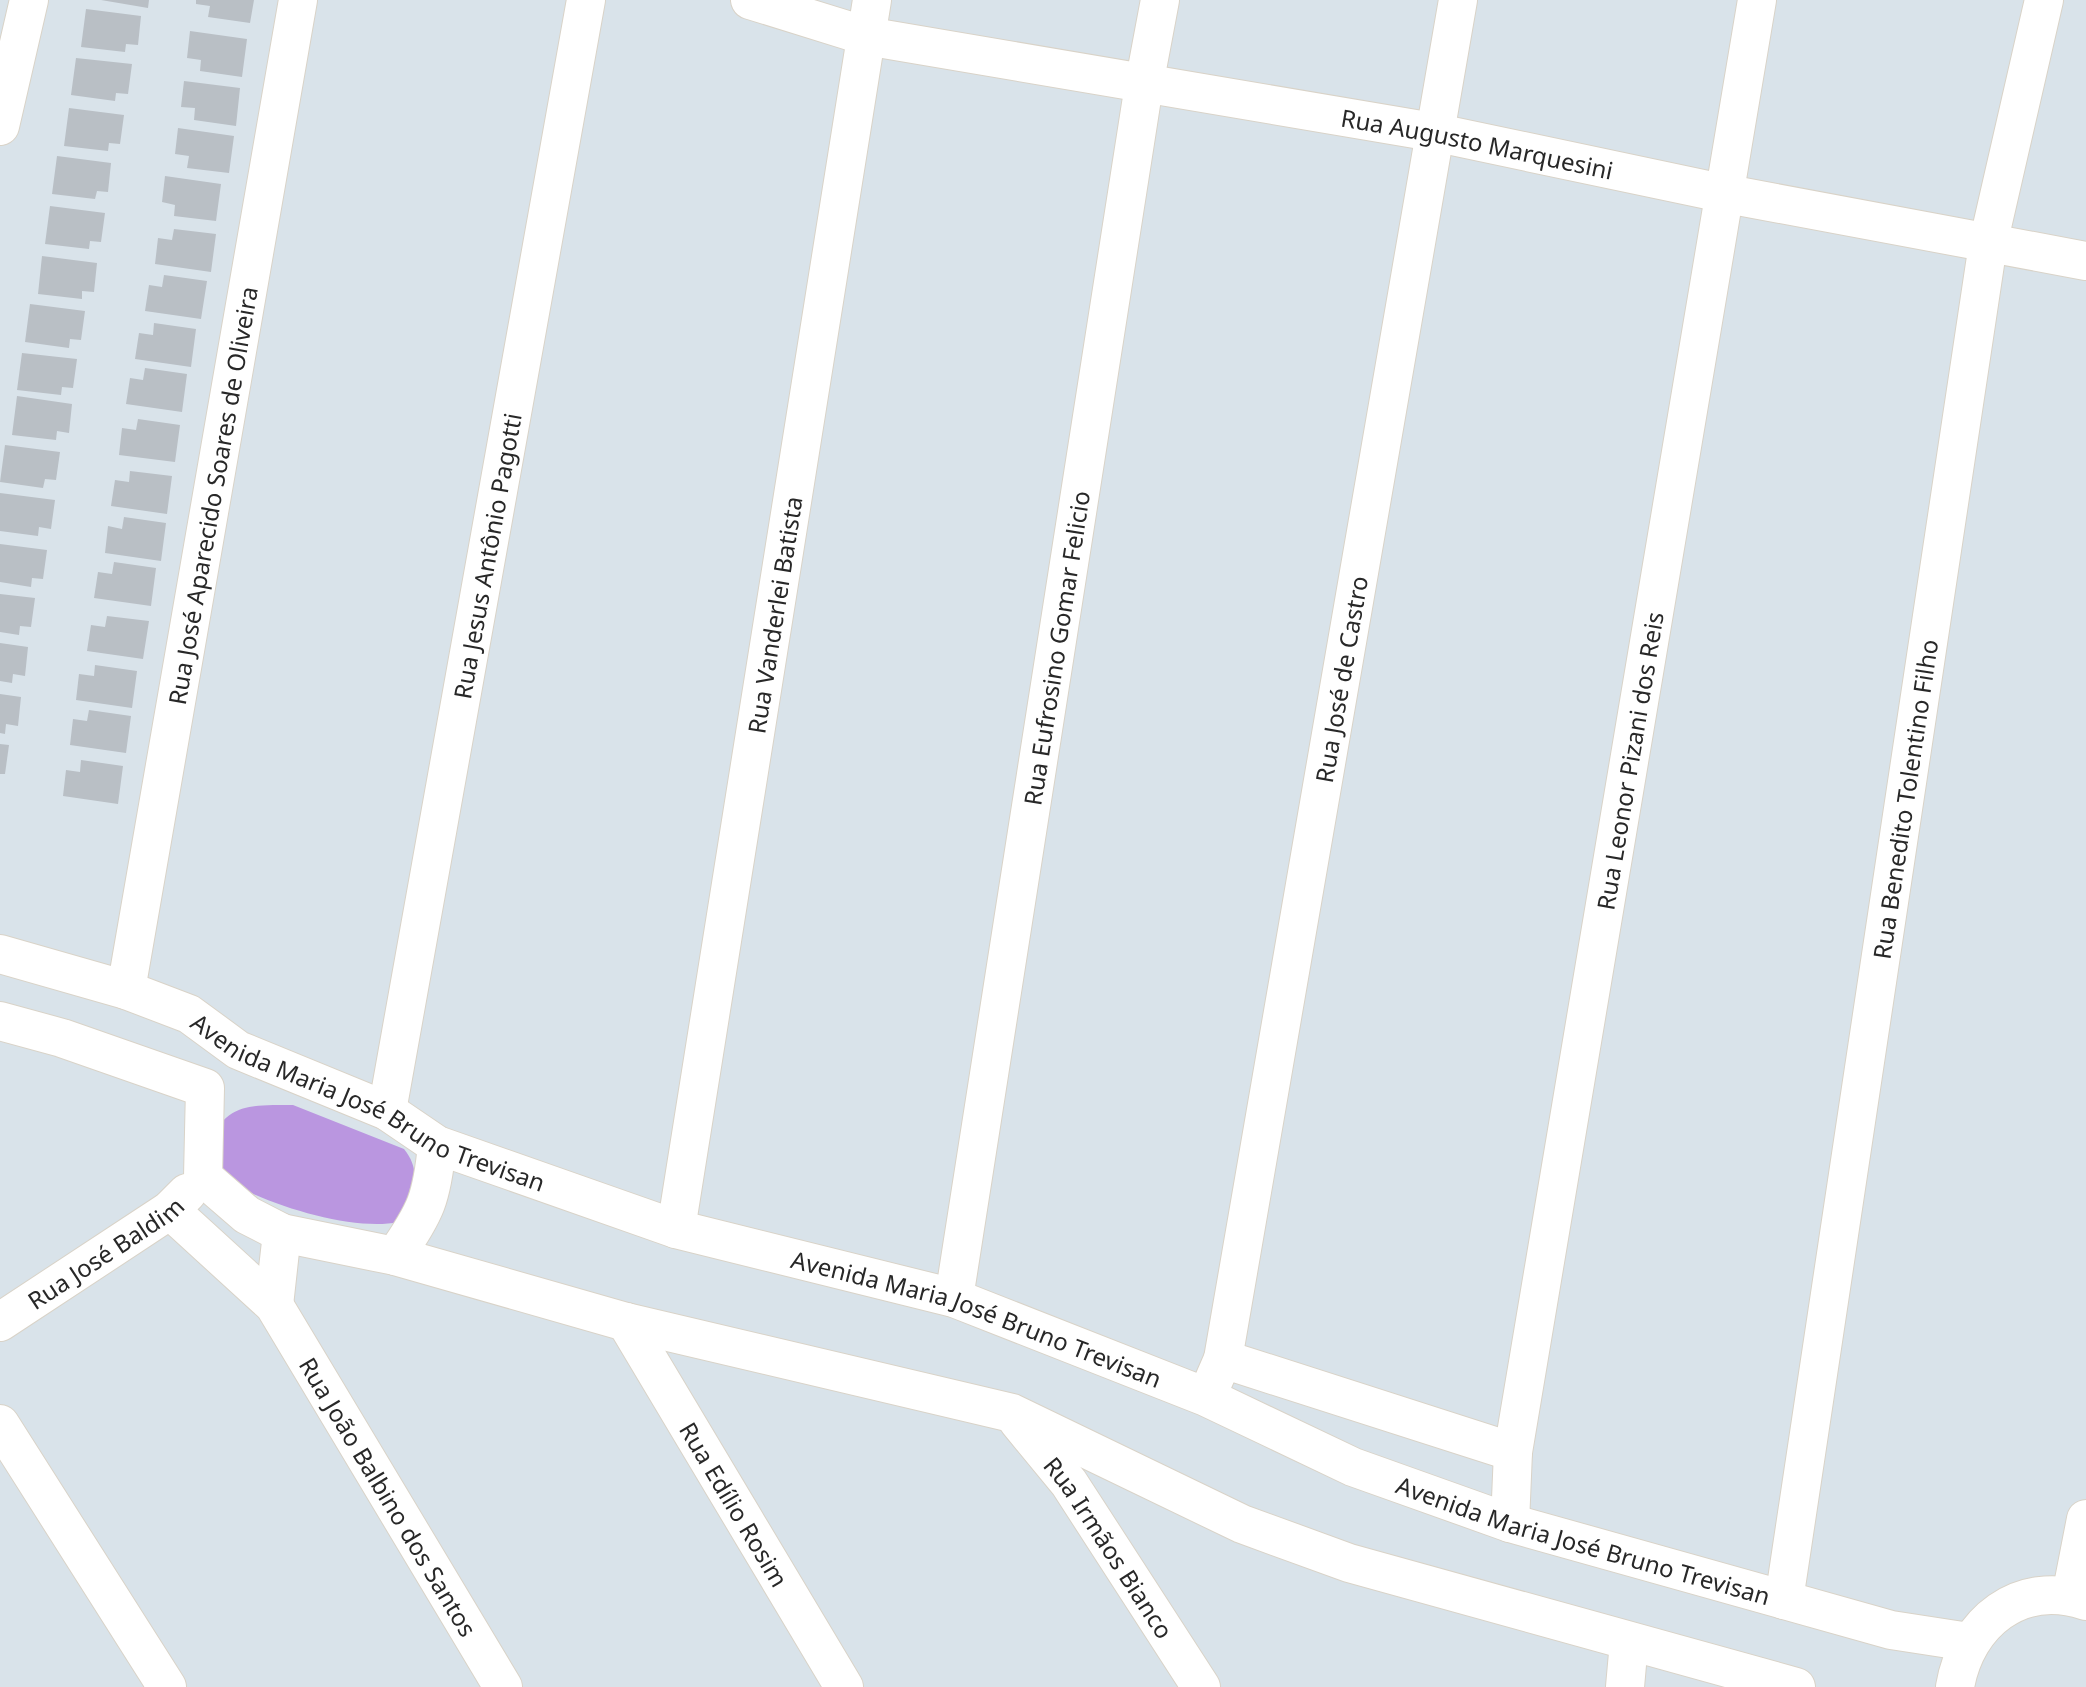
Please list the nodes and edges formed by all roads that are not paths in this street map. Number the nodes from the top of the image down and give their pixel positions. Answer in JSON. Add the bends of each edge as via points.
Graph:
{"nodes":[{"id":1,"x":29,"y":0,"type":"edge"},
{"id":2,"x":298,"y":0,"type":"edge"},
{"id":3,"x":586,"y":0,"type":"edge"},
{"id":4,"x":750,"y":0,"type":"edge"},
{"id":5,"x":1160,"y":0,"type":"edge"},
{"id":6,"x":1458,"y":0,"type":"edge"},
{"id":7,"x":1757,"y":0,"type":"edge"},
{"id":8,"x":2044,"y":0,"type":"edge"},
{"id":9,"x":869,"y":18,"type":"edge"},
{"id":10,"x":1144,"y":85,"type":"junction"},
{"id":11,"x":0,"y":126,"type":"edge"},
{"id":12,"x":1433,"y":132,"type":"junction"},
{"id":13,"x":1722,"y":193,"type":"junction"},
{"id":14,"x":1988,"y":244,"type":"junction"},
{"id":15,"x":2086,"y":261,"type":"edge"},
{"id":16,"x":0,"y":954,"type":"edge"},
{"id":17,"x":126,"y":990,"type":"junction"},
{"id":18,"x":0,"y":1021,"type":"edge"},
{"id":19,"x":238,"y":1050,"type":"junction"},
{"id":20,"x":205,"y":1088,"type":"junction"},
{"id":21,"x":387,"y":1111,"type":"junction"},
{"id":22,"x":437,"y":1145,"type":"junction"},
{"id":23,"x":203,"y":1177,"type":"junction"},
{"id":24,"x":170,"y":1210,"type":"junction"},
{"id":25,"x":676,"y":1229,"type":"junction"},
{"id":26,"x":282,"y":1233,"type":"junction"},
{"id":27,"x":395,"y":1256,"type":"junction"},
{"id":28,"x":954,"y":1298,"type":"junction"},
{"id":29,"x":274,"y":1305,"type":"junction"},
{"id":30,"x":0,"y":1322,"type":"edge"},
{"id":31,"x":626,"y":1322,"type":"junction"},
{"id":32,"x":1223,"y":1359,"type":"junction"},
{"id":33,"x":1206,"y":1397,"type":"junction"},
{"id":34,"x":1012,"y":1413,"type":"junction"},
{"id":35,"x":0,"y":1424,"type":"edge"},
{"id":36,"x":1513,"y":1452,"type":"junction"},
{"id":37,"x":2086,"y":1519,"type":"edge"},
{"id":38,"x":1510,"y":1523,"type":"junction"},
{"id":39,"x":2078,"y":1599,"type":"edge"},
{"id":40,"x":1784,"y":1600,"type":"junction"},
{"id":41,"x":1629,"y":1642,"type":"junction"},
{"id":42,"x":1969,"y":1642,"type":"junction"},
{"id":43,"x":167,"y":1687,"type":"edge"},
{"id":44,"x":503,"y":1687,"type":"edge"},
{"id":45,"x":844,"y":1687,"type":"edge"},
{"id":46,"x":1201,"y":1687,"type":"edge"},
{"id":47,"x":1625,"y":1687,"type":"edge"},
{"id":48,"x":1796,"y":1687,"type":"edge"},
{"id":49,"x":1955,"y":1687,"type":"edge"}],
"edges":[{"from":1,"to":11,"type":"street"},
{"from":2,"to":17,"type":"street","name":"Rua José Aparecido Soares de Oliveira"},
{"from":3,"to":21,"type":"street","name":"Rua Jesus Antônio Pagotti"},
{"from":4,"to":9,"type":"street","name":"Rua Augusto Marquesini"},
{"from":5,"to":10,"type":"street","name":"Rua Eufrosino Gomar Felicio"},
{"from":6,"to":12,"type":"street","name":"Rua José de Castro"},
{"from":7,"to":13,"type":"street","name":"Rua Leonor Pizani dos Reis"},
{"from":8,"to":14,"type":"street","name":"Rua Benedito Tolentino Filho"},
{"from":9,"to":10,"type":"street","name":"Rua Augusto Marquesini"},
{"from":9,"to":25,"type":"street","name":"Rua Vanderlei Batista"},
{"from":10,"to":12,"type":"street","name":"Rua Augusto Marquesini"},
{"from":10,"to":28,"type":"street","name":"Rua Eufrosino Gomar Felicio"},
{"from":12,"to":13,"type":"street","name":"Rua Augusto Marquesini"},
{"from":12,"to":32,"type":"street","name":"Rua José de Castro"},
{"from":13,"to":14,"type":"street","name":"Rua Augusto Marquesini"},
{"from":13,"to":36,"type":"street","name":"Rua Leonor Pizani dos Reis"},
{"from":14,"to":15,"type":"street","name":"Rua Augusto Marquesini"},
{"from":14,"to":40,"type":"street","name":"Rua Benedito Tolentino Filho"},
{"from":16,"to":17,"type":"street","name":"Avenida Maria José Bruno Trevisan"},
{"from":17,"to":19,"type":"street","name":"Avenida Maria José Bruno Trevisan","via":[[189,1014]]},
{"from":18,"to":20,"type":"street"},
{"from":19,"to":20,"type":"street"},
{"from":19,"to":21,"type":"street","name":"Avenida Maria José Bruno Trevisan"},
{"from":20,"to":23,"type":"street"},
{"from":21,"to":22,"type":"street","name":"Avenida Maria José Bruno Trevisan"},
{"from":22,"to":25,"type":"street","name":"Avenida Maria José Bruno Trevisan"},
{"from":22,"to":27,"type":"street","via":[[430,1199]]},
{"from":23,"to":24,"type":"street","name":"Rua José Baldim"},
{"from":23,"to":26,"type":"street","via":[[247,1215]]},
{"from":24,"to":29,"type":"street","name":"Rua João Balbino dos Santos"},
{"from":24,"to":30,"type":"street","name":"Rua José Baldim"},
{"from":25,"to":28,"type":"street","name":"Avenida Maria José Bruno Trevisan"},
{"from":26,"to":27,"type":"street"},
{"from":26,"to":29,"type":"street"},
{"from":27,"to":31,"type":"street"},
{"from":28,"to":33,"type":"street","name":"Avenida Maria José Bruno Trevisan"},
{"from":29,"to":44,"type":"street","name":"Rua João Balbino dos Santos"},
{"from":31,"to":34,"type":"street"},
{"from":31,"to":45,"type":"street","name":"Rua Edílio Rosim"},
{"from":32,"to":33,"type":"street","name":"Rua José de Castro"},
{"from":32,"to":36,"type":"street"},
{"from":33,"to":38,"type":"street","name":"Avenida Maria José Bruno Trevisan","via":[[1353,1467]]},
{"from":34,"to":41,"type":"street","via":[[1242,1524],[1349,1563]]},
{"from":34,"to":46,"type":"street","name":"Rua Irmãos Bianco","via":[[1069,1483]]},
{"from":35,"to":43,"type":"street"},
{"from":36,"to":38,"type":"street","name":"Rua Leonor Pizani dos Reis"},
{"from":37,"to":39,"type":"street"},
{"from":38,"to":40,"type":"street","name":"Avenida Maria José Bruno Trevisan"},
{"from":39,"to":42,"type":"street","via":[[2047,1595],[2013,1603],[1983,1623]]},
{"from":40,"to":42,"type":"street","name":"Avenida Maria José Bruno Trevisan","via":[[1891,1630]]},
{"from":41,"to":47,"type":"street"},
{"from":41,"to":48,"type":"street"},
{"from":42,"to":49,"type":"street"}]}
